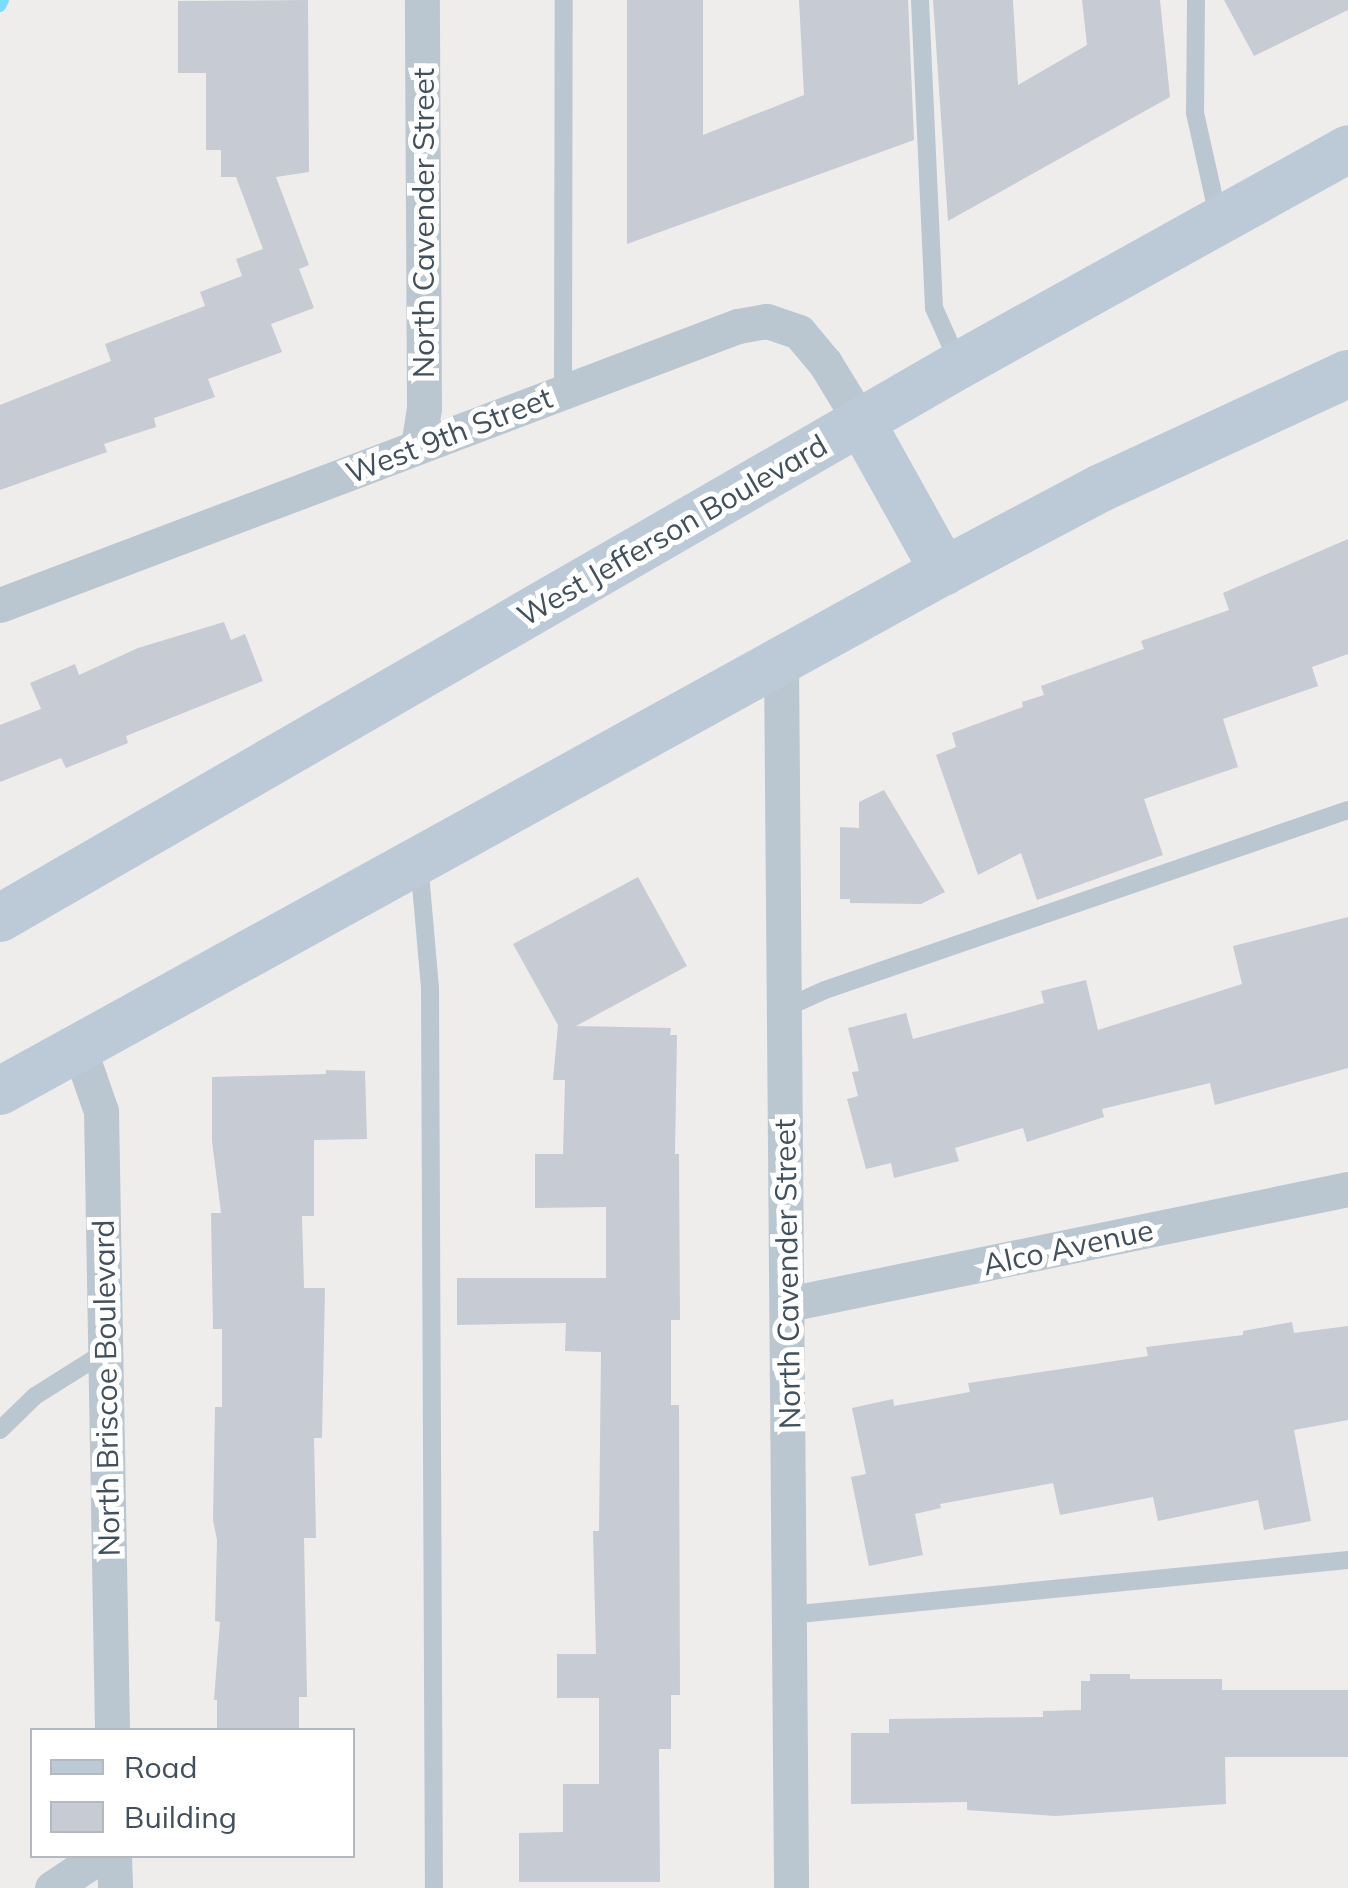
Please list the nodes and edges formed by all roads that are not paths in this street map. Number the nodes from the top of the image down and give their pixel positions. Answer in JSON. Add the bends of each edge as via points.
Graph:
{"nodes":[{"id":1,"x":422,"y":0,"type":"edge"},
{"id":2,"x":564,"y":0,"type":"edge"},
{"id":3,"x":920,"y":0,"type":"edge"},
{"id":4,"x":1196,"y":0,"type":"edge"},
{"id":5,"x":1348,"y":149,"type":"edge"},
{"id":6,"x":1219,"y":220,"type":"junction"},
{"id":7,"x":959,"y":365,"type":"junction"},
{"id":8,"x":1348,"y":374,"type":"edge"},
{"id":9,"x":563,"y":390,"type":"junction"},
{"id":10,"x":860,"y":422,"type":"junction"},
{"id":11,"x":418,"y":446,"type":"junction"},
{"id":12,"x":944,"y":572,"type":"junction"},
{"id":13,"x":0,"y":605,"type":"edge"},
{"id":14,"x":781,"y":661,"type":"junction"},
{"id":15,"x":1348,"y":810,"type":"edge"},
{"id":16,"x":420,"y":862,"type":"junction"},
{"id":17,"x":0,"y":918,"type":"edge"},
{"id":18,"x":782,"y":1009,"type":"junction"},
{"id":19,"x":79,"y":1048,"type":"junction"},
{"id":20,"x":0,"y":1091,"type":"edge"},
{"id":21,"x":1348,"y":1189,"type":"edge"},
{"id":22,"x":788,"y":1304,"type":"junction"},
{"id":23,"x":106,"y":1352,"type":"junction"},
{"id":24,"x":0,"y":1430,"type":"edge"},
{"id":25,"x":1348,"y":1560,"type":"edge"},
{"id":26,"x":789,"y":1615,"type":"junction"},
{"id":27,"x":112,"y":1728,"type":"edge"},
{"id":28,"x":97,"y":1858,"type":"edge"},
{"id":29,"x":114,"y":1858,"type":"edge"},
{"id":30,"x":52,"y":1888,"type":"edge"},
{"id":31,"x":115,"y":1888,"type":"edge"},
{"id":32,"x":434,"y":1888,"type":"edge"},
{"id":33,"x":792,"y":1888,"type":"edge"}],
"edges":[{"from":1,"to":11,"type":"street","name":"North Cavender Street","via":[[424,408]]},
{"from":2,"to":9,"type":"lane"},
{"from":3,"to":7,"type":"lane","via":[[934,308]]},
{"from":4,"to":6,"type":"lane","via":[[1195,112]]},
{"from":5,"to":6,"type":"main road","name":"West Jefferson Boulevard"},
{"from":6,"to":7,"type":"main road","name":"West Jefferson Boulevard"},
{"from":7,"to":10,"type":"main road","name":"West Jefferson Boulevard"},
{"from":8,"to":12,"type":"main road","via":[[1101,488]]},
{"from":9,"to":10,"type":"street","name":"West 9th Street","via":[[767,321],[798,332]]},
{"from":9,"to":11,"type":"street","name":"West 9th Street"},
{"from":10,"to":12,"type":"main road"},
{"from":10,"to":17,"type":"main road","name":"West Jefferson Boulevard"},
{"from":11,"to":13,"type":"street","name":"West 9th Street"},
{"from":12,"to":14,"type":"main road"},
{"from":14,"to":16,"type":"main road"},
{"from":14,"to":18,"type":"street","name":"North Cavender Street"},
{"from":15,"to":18,"type":"lane"},
{"from":16,"to":19,"type":"main road"},
{"from":16,"to":32,"type":"lane","via":[[430,989]]},
{"from":18,"to":22,"type":"street","name":"North Cavender Street"},
{"from":19,"to":20,"type":"main road"},
{"from":19,"to":23,"type":"street","name":"North Briscoe Boulevard","via":[[100,1111]]},
{"from":21,"to":22,"type":"street","name":"Alco Avenue"},
{"from":22,"to":26,"type":"street","name":"North Cavender Street"},
{"from":23,"to":24,"type":"lane","via":[[35,1396]]},
{"from":23,"to":27,"type":"street","name":"North Briscoe Boulevard"},
{"from":25,"to":26,"type":"lane"},
{"from":26,"to":33,"type":"street","name":"North Cavender Street"},
{"from":28,"to":30,"type":"street"},
{"from":29,"to":31,"type":"street"}]}
